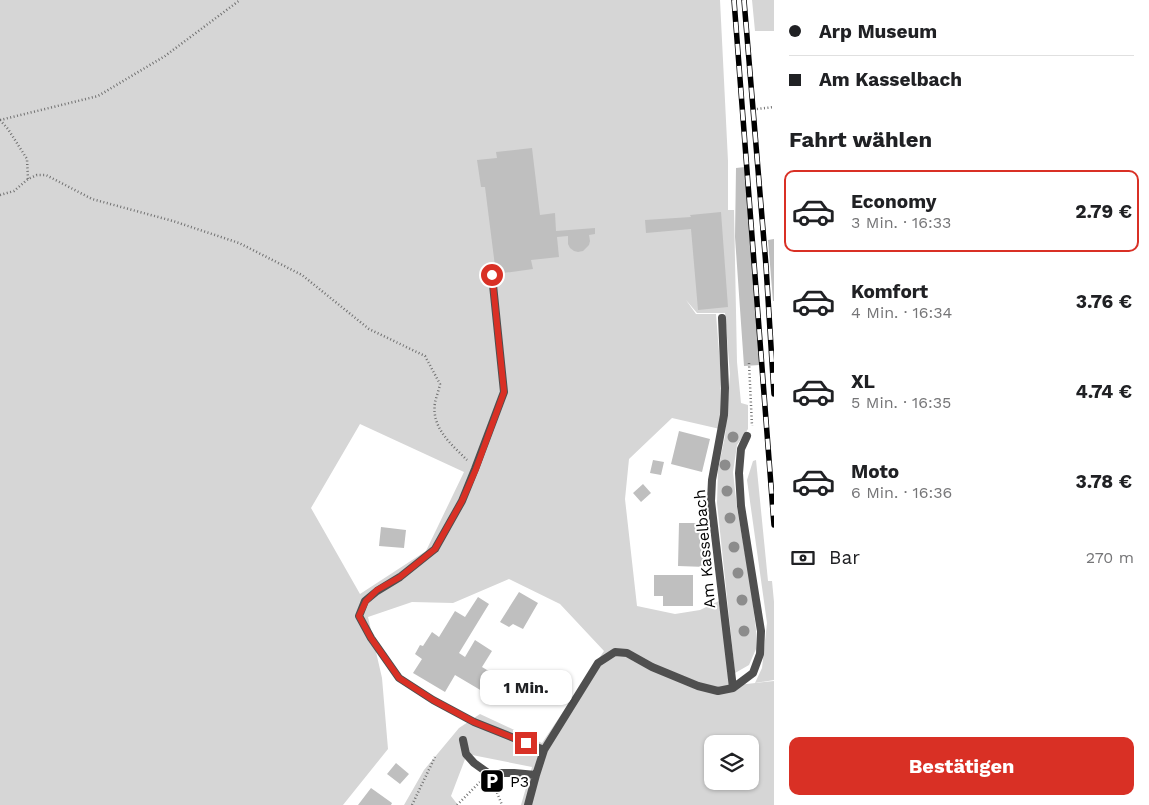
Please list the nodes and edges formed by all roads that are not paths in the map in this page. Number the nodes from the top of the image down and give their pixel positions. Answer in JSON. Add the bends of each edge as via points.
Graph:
{"nodes":[{"id":1,"x":492,"y":275,"type":"dead end"},
{"id":2,"x":722,"y":318,"type":"dead end"},
{"id":3,"x":750,"y":433,"type":"road end"},
{"id":4,"x":733,"y":688,"type":"junction"},
{"id":5,"x":463,"y":740,"type":"dead end"},
{"id":6,"x":544,"y":750,"type":"junction"},
{"id":7,"x":536,"y":775,"type":"junction"},
{"id":8,"x":528,"y":805,"type":"edge"}],
"edges":[{"from":1,"to":6,"type":"lane","via":[[504,392],[476,469],[435,549],[400,577],[377,590],[366,601],[359,616],[399,678],[474,722]]},
{"from":2,"to":4,"type":"lane","name":"Am Kasselbach","via":[[724,415],[711,501]]},
{"from":3,"to":4,"type":"lane","via":[[740,449],[739,473],[741,506],[761,631],[760,654],[753,673]]},
{"from":4,"to":6,"type":"lane","via":[[718,691],[698,686],[627,653],[615,652],[598,663]]},
{"from":5,"to":7,"type":"lane","via":[[466,754],[488,773]]},
{"from":6,"to":7,"type":"lane"},
{"from":7,"to":8,"type":"lane"}]}
